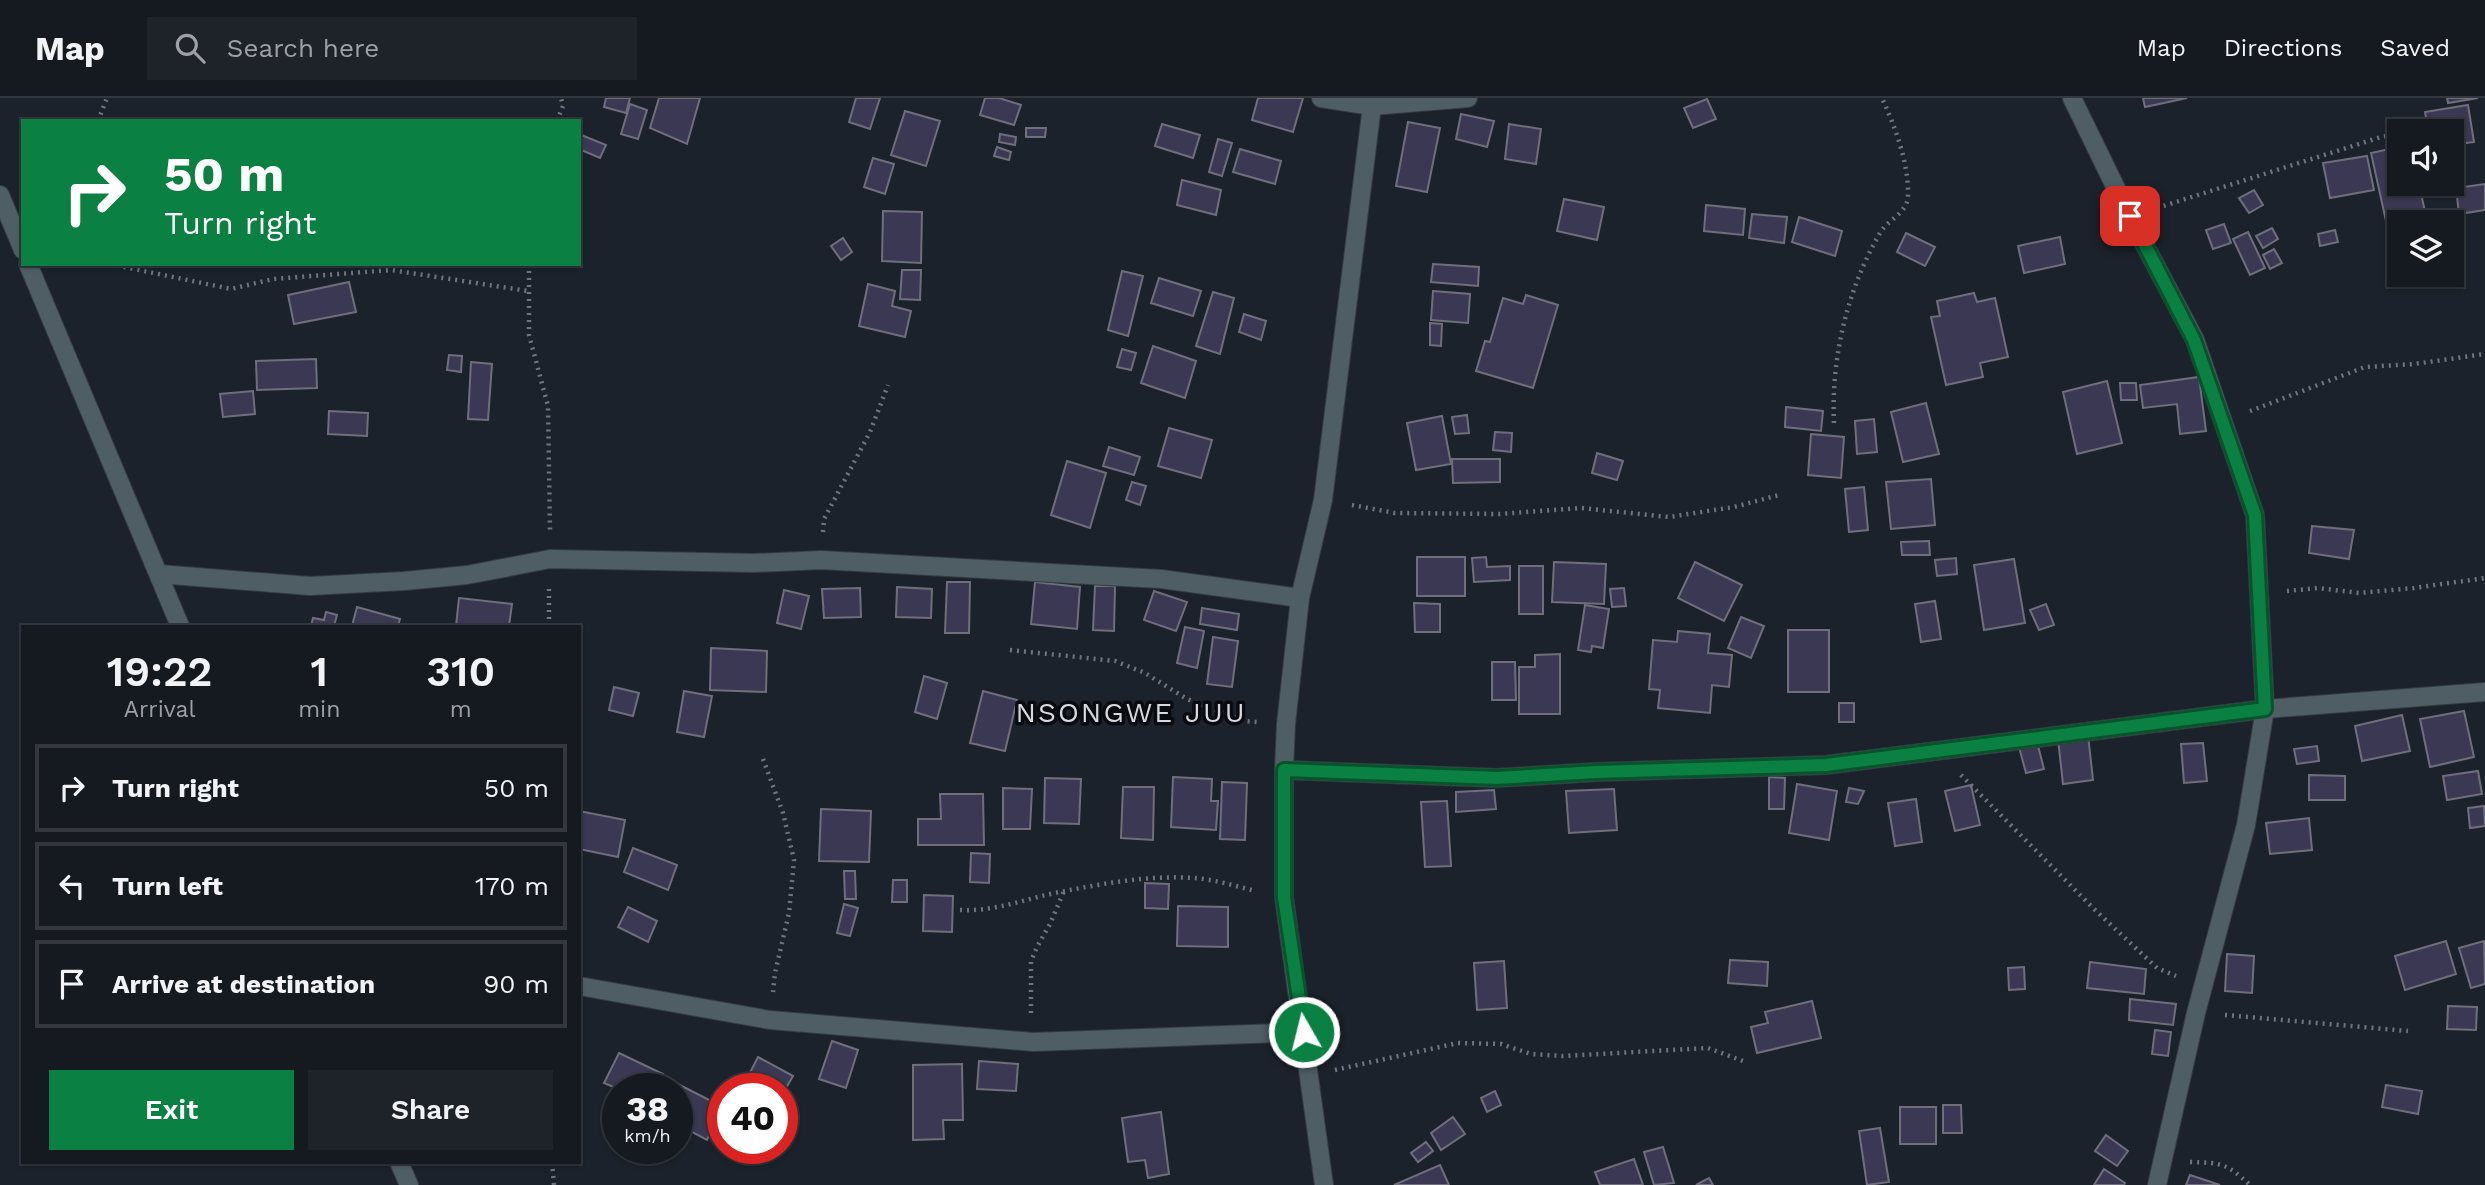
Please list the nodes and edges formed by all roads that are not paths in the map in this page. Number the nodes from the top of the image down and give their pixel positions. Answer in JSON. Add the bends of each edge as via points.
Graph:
{"nodes":[{"id":1,"x":1321,"y":98,"type":"edge"},
{"id":2,"x":1468,"y":98,"type":"edge"},
{"id":3,"x":2072,"y":98,"type":"edge"},
{"id":4,"x":1372,"y":102,"type":"edge"},
{"id":5,"x":0,"y":195,"type":"edge"},
{"id":6,"x":21,"y":245,"type":"edge"},
{"id":7,"x":30,"y":266,"type":"edge"},
{"id":8,"x":159,"y":574,"type":"junction"},
{"id":9,"x":1300,"y":598,"type":"junction"},
{"id":10,"x":180,"y":625,"type":"edge"},
{"id":11,"x":2485,"y":692,"type":"edge"},
{"id":12,"x":2265,"y":709,"type":"junction"},
{"id":13,"x":1284,"y":770,"type":"junction"},
{"id":14,"x":581,"y":985,"type":"edge"},
{"id":15,"x":1304,"y":1032,"type":"junction"},
{"id":16,"x":400,"y":1164,"type":"edge"},
{"id":17,"x":409,"y":1185,"type":"edge"},
{"id":18,"x":1324,"y":1185,"type":"edge"},
{"id":19,"x":2157,"y":1185,"type":"edge"}],
"edges":[{"from":1,"to":4,"type":"street"},
{"from":2,"to":4,"type":"street"},
{"from":3,"to":12,"type":"street","via":[[2194,340],[2255,515]]},
{"from":4,"to":9,"type":"street","via":[[1323,500]]},
{"from":5,"to":6,"type":"street"},
{"from":7,"to":8,"type":"street"},
{"from":8,"to":9,"type":"street","via":[[310,586],[467,575],[550,559],[821,560],[1161,579]]},
{"from":8,"to":10,"type":"street"},
{"from":9,"to":13,"type":"street"},
{"from":11,"to":12,"type":"street"},
{"from":12,"to":13,"type":"street","via":[[1826,765],[1497,778]]},
{"from":12,"to":19,"type":"street","via":[[2246,825]]},
{"from":13,"to":15,"type":"street","via":[[1284,897]]},
{"from":14,"to":15,"type":"street","via":[[770,1020],[1032,1042]]},
{"from":15,"to":18,"type":"street"},
{"from":16,"to":17,"type":"street"}]}
